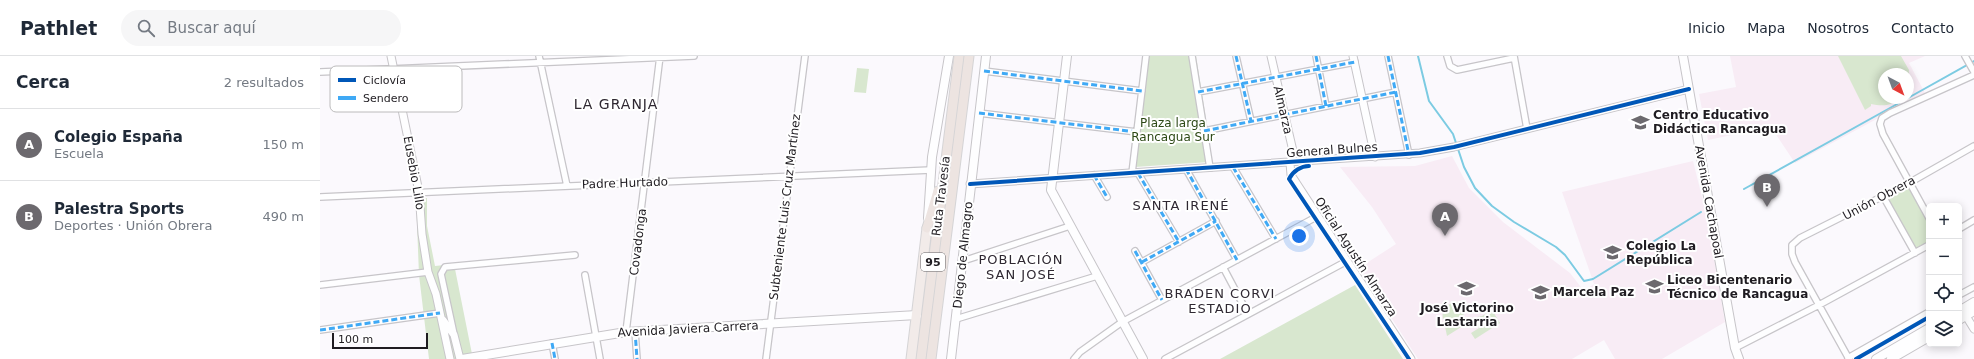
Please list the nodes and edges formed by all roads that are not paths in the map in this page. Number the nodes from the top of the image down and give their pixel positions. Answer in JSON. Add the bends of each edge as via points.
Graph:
{"nodes":[{"id":1,"x":391,"y":56,"type":"edge"},
{"id":2,"x":694,"y":56,"type":"edge"},
{"id":3,"x":805,"y":56,"type":"edge"},
{"id":4,"x":949,"y":56,"type":"edge"},
{"id":5,"x":959,"y":56,"type":"edge"},
{"id":6,"x":969,"y":56,"type":"edge"},
{"id":7,"x":973,"y":56,"type":"edge"},
{"id":8,"x":986,"y":56,"type":"edge"},
{"id":9,"x":1068,"y":56,"type":"edge"},
{"id":10,"x":1146,"y":56,"type":"edge"},
{"id":11,"x":1192,"y":56,"type":"edge"},
{"id":12,"x":1236,"y":56,"type":"edge"},
{"id":13,"x":1272,"y":56,"type":"edge"},
{"id":14,"x":1316,"y":56,"type":"edge"},
{"id":15,"x":1388,"y":56,"type":"edge"},
{"id":16,"x":1447,"y":56,"type":"edge"},
{"id":17,"x":1683,"y":56,"type":"edge"},
{"id":18,"x":660,"y":57,"type":"edge"},
{"id":19,"x":1514,"y":57,"type":"edge"},
{"id":20,"x":539,"y":59,"type":"edge"},
{"id":21,"x":1354,"y":59,"type":"edge"},
{"id":22,"x":1967,"y":61,"type":"edge"},
{"id":23,"x":393,"y":66,"type":"edge"},
{"id":24,"x":438,"y":66,"type":"edge"},
{"id":25,"x":1319,"y":70,"type":"junction"},
{"id":26,"x":984,"y":71,"type":"junction"},
{"id":27,"x":320,"y":72,"type":"edge"},
{"id":28,"x":330,"y":72,"type":"edge"},
{"id":29,"x":1974,"y":74,"type":"edge"},
{"id":30,"x":966,"y":75,"type":"junction"},
{"id":31,"x":1276,"y":78,"type":"junction"},
{"id":32,"x":1064,"y":81,"type":"junction"},
{"id":33,"x":1243,"y":85,"type":"junction"},
{"id":34,"x":1689,"y":89,"type":"junction"},
{"id":35,"x":1142,"y":91,"type":"junction"},
{"id":36,"x":1198,"y":92,"type":"junction"},
{"id":37,"x":1396,"y":92,"type":"junction"},
{"id":38,"x":1362,"y":99,"type":"junction"},
{"id":39,"x":1326,"y":106,"type":"junction"},
{"id":40,"x":403,"y":112,"type":"edge"},
{"id":41,"x":979,"y":113,"type":"junction"},
{"id":42,"x":1284,"y":115,"type":"junction"},
{"id":43,"x":1251,"y":122,"type":"junction"},
{"id":44,"x":1059,"y":123,"type":"junction"},
{"id":45,"x":1527,"y":128,"type":"junction"},
{"id":46,"x":1204,"y":131,"type":"junction"},
{"id":47,"x":1137,"y":132,"type":"junction"},
{"id":48,"x":1974,"y":146,"type":"edge"},
{"id":49,"x":1409,"y":155,"type":"junction"},
{"id":50,"x":1375,"y":157,"type":"junction"},
{"id":51,"x":1290,"y":163,"type":"junction"},
{"id":52,"x":945,"y":165,"type":"junction"},
{"id":53,"x":1232,"y":167,"type":"junction"},
{"id":54,"x":1210,"y":168,"type":"junction"},
{"id":55,"x":1186,"y":169,"type":"junction"},
{"id":56,"x":931,"y":170,"type":"junction"},
{"id":57,"x":1135,"y":173,"type":"junction"},
{"id":58,"x":1094,"y":175,"type":"junction"},
{"id":59,"x":789,"y":176,"type":"junction"},
{"id":60,"x":1052,"y":179,"type":"junction"},
{"id":61,"x":645,"y":182,"type":"junction"},
{"id":62,"x":1910,"y":182,"type":"junction"},
{"id":63,"x":970,"y":184,"type":"junction"},
{"id":64,"x":566,"y":186,"type":"junction"},
{"id":65,"x":419,"y":192,"type":"junction"},
{"id":66,"x":1883,"y":196,"type":"junction"},
{"id":67,"x":320,"y":197,"type":"edge"},
{"id":68,"x":1107,"y":197,"type":"dead end"},
{"id":69,"x":1926,"y":212,"type":"edge"},
{"id":70,"x":1318,"y":216,"type":"junction"},
{"id":71,"x":1974,"y":220,"type":"edge"},
{"id":72,"x":1216,"y":221,"type":"junction"},
{"id":73,"x":1070,"y":226,"type":"junction"},
{"id":74,"x":1962,"y":226,"type":"edge"},
{"id":75,"x":927,"y":228,"type":"junction"},
{"id":76,"x":1276,"y":239,"type":"junction"},
{"id":77,"x":1179,"y":242,"type":"junction"},
{"id":78,"x":1926,"y":247,"type":"edge"},
{"id":79,"x":1135,"y":251,"type":"dead end"},
{"id":80,"x":1915,"y":253,"type":"junction"},
{"id":81,"x":575,"y":255,"type":"dead end"},
{"id":82,"x":1237,"y":260,"type":"junction"},
{"id":83,"x":963,"y":261,"type":"junction"},
{"id":84,"x":1347,"y":261,"type":"junction"},
{"id":85,"x":1142,"y":262,"type":"junction"},
{"id":86,"x":1223,"y":267,"type":"junction"},
{"id":87,"x":428,"y":272,"type":"junction"},
{"id":88,"x":585,"y":275,"type":"dead end"},
{"id":89,"x":1097,"y":276,"type":"junction"},
{"id":90,"x":320,"y":285,"type":"edge"},
{"id":91,"x":1974,"y":287,"type":"edge"},
{"id":92,"x":1962,"y":293,"type":"edge"},
{"id":93,"x":436,"y":294,"type":"junction"},
{"id":94,"x":445,"y":294,"type":"junction"},
{"id":95,"x":1162,"y":300,"type":"junction"},
{"id":96,"x":1974,"y":302,"type":"edge"},
{"id":97,"x":1819,"y":305,"type":"junction"},
{"id":98,"x":1962,"y":311,"type":"edge"},
{"id":99,"x":1974,"y":311,"type":"edge"},
{"id":100,"x":1962,"y":312,"type":"edge"},
{"id":101,"x":440,"y":313,"type":"junction"},
{"id":102,"x":1962,"y":313,"type":"edge"},
{"id":103,"x":1248,"y":314,"type":"junction"},
{"id":104,"x":1926,"y":314,"type":"edge"},
{"id":105,"x":917,"y":315,"type":"junction"},
{"id":106,"x":956,"y":319,"type":"junction"},
{"id":107,"x":1122,"y":322,"type":"junction"},
{"id":108,"x":770,"y":325,"type":"junction"},
{"id":109,"x":1974,"y":329,"type":"edge"},
{"id":110,"x":320,"y":330,"type":"edge"},
{"id":111,"x":1926,"y":330,"type":"edge"},
{"id":112,"x":635,"y":331,"type":"junction"},
{"id":113,"x":626,"y":332,"type":"junction"},
{"id":114,"x":454,"y":335,"type":"junction"},
{"id":115,"x":596,"y":336,"type":"junction"},
{"id":116,"x":1926,"y":339,"type":"edge"},
{"id":117,"x":552,"y":343,"type":"junction"},
{"id":118,"x":1735,"y":348,"type":"junction"},
{"id":119,"x":1848,"y":358,"type":"edge"},
{"id":120,"x":450,"y":359,"type":"edge"},
{"id":121,"x":461,"y":359,"type":"edge"},
{"id":122,"x":555,"y":359,"type":"edge"},
{"id":123,"x":600,"y":359,"type":"edge"},
{"id":124,"x":637,"y":359,"type":"edge"},
{"id":125,"x":766,"y":359,"type":"edge"},
{"id":126,"x":911,"y":359,"type":"edge"},
{"id":127,"x":921,"y":359,"type":"edge"},
{"id":128,"x":931,"y":359,"type":"edge"},
{"id":129,"x":951,"y":359,"type":"edge"},
{"id":130,"x":1074,"y":359,"type":"edge"},
{"id":131,"x":1143,"y":359,"type":"edge"},
{"id":132,"x":1165,"y":359,"type":"edge"},
{"id":133,"x":1411,"y":359,"type":"edge"},
{"id":134,"x":1734,"y":359,"type":"edge"},
{"id":135,"x":1739,"y":359,"type":"edge"},
{"id":136,"x":1876,"y":359,"type":"edge"},
{"id":137,"x":1891,"y":359,"type":"edge"}],
"edges":[{"from":1,"to":23,"type":"street","name":"Eusebio Lillo"},
{"from":2,"to":18,"type":"street"},
{"from":3,"to":59,"type":"street","name":"Subteniente Luis Cruz Martínez"},
{"from":4,"to":56,"type":"main road"},
{"from":5,"to":52,"type":"highway","name":"Ruta Travesía","number":"95"},
{"from":6,"to":30,"type":"highway","name":"Ruta Travesía","number":"95"},
{"from":7,"to":30,"type":"highway"},
{"from":8,"to":26,"type":"main road","name":"Diego de Almagro"},
{"from":9,"to":32,"type":"main road"},
{"from":10,"to":35,"type":"street"},
{"from":11,"to":36,"type":"street"},
{"from":12,"to":33,"type":"street"},
{"from":13,"to":31,"type":"street","name":"Almarza"},
{"from":14,"to":25,"type":"street"},
{"from":15,"to":37,"type":"street"},
{"from":16,"to":19,"type":"street","via":[[1450,66],[1457,70]]},
{"from":17,"to":34,"type":"main road","name":"Avenida Cachapoal"},
{"from":18,"to":20,"type":"street"},
{"from":18,"to":61,"type":"street","name":"Covadonga"},
{"from":19,"to":45,"type":"street"},
{"from":20,"to":24,"type":"street"},
{"from":20,"to":64,"type":"street"},
{"from":21,"to":25,"type":"street"},
{"from":21,"to":38,"type":"street"},
{"from":22,"to":29,"type":"street"},
{"from":25,"to":31,"type":"street"},
{"from":25,"to":39,"type":"street"},
{"from":26,"to":32,"type":"street"},
{"from":26,"to":41,"type":"main road","name":"Diego de Almagro"},
{"from":27,"to":28,"type":"street"},
{"from":29,"to":62,"type":"street","via":[[1882,118],[1880,124],[1883,134]]},
{"from":30,"to":128,"type":"highway","name":"Ruta Travesía","number":"95"},
{"from":31,"to":33,"type":"street"},
{"from":31,"to":42,"type":"street","name":"Almarza"},
{"from":32,"to":35,"type":"street"},
{"from":32,"to":44,"type":"main road"},
{"from":33,"to":36,"type":"street"},
{"from":33,"to":43,"type":"street"},
{"from":34,"to":45,"type":"street","name":"General Bulnes"},
{"from":34,"to":118,"type":"main road","name":"Avenida Cachapoal"},
{"from":35,"to":47,"type":"street"},
{"from":36,"to":46,"type":"street"},
{"from":37,"to":38,"type":"street"},
{"from":37,"to":49,"type":"street"},
{"from":38,"to":39,"type":"street"},
{"from":38,"to":50,"type":"street"},
{"from":39,"to":42,"type":"street"},
{"from":40,"to":65,"type":"street","name":"Eusebio Lillo"},
{"from":41,"to":44,"type":"street"},
{"from":41,"to":63,"type":"main road","name":"Diego de Almagro"},
{"from":42,"to":43,"type":"street"},
{"from":42,"to":51,"type":"street","name":"Almarza","via":[[1293,151]]},
{"from":43,"to":46,"type":"street"},
{"from":44,"to":47,"type":"street"},
{"from":44,"to":60,"type":"main road"},
{"from":45,"to":49,"type":"street","name":"General Bulnes"},
{"from":46,"to":54,"type":"street"},
{"from":47,"to":57,"type":"street"},
{"from":48,"to":62,"type":"street","name":"Unión Obrera"},
{"from":49,"to":50,"type":"street","name":"General Bulnes"},
{"from":50,"to":51,"type":"street","name":"General Bulnes"},
{"from":51,"to":53,"type":"street","name":"General Bulnes"},
{"from":51,"to":70,"type":"street","name":"Oficial Agustín Almarza","via":[[1291,175]]},
{"from":52,"to":75,"type":"highway"},
{"from":52,"to":127,"type":"highway","name":"Ruta Travesía","number":"95"},
{"from":53,"to":54,"type":"street","name":"General Bulnes"},
{"from":53,"to":76,"type":"street"},
{"from":54,"to":55,"type":"street","name":"General Bulnes"},
{"from":55,"to":57,"type":"street","name":"General Bulnes"},
{"from":55,"to":72,"type":"street"},
{"from":56,"to":59,"type":"street","name":"Padre Hurtado"},
{"from":56,"to":75,"type":"main road"},
{"from":57,"to":58,"type":"street","name":"General Bulnes"},
{"from":57,"to":77,"type":"street"},
{"from":58,"to":60,"type":"street","name":"General Bulnes"},
{"from":58,"to":68,"type":"street"},
{"from":59,"to":61,"type":"street","name":"Padre Hurtado"},
{"from":59,"to":108,"type":"street","name":"Subteniente Luis Cruz Martínez"},
{"from":60,"to":63,"type":"street","name":"General Bulnes"},
{"from":60,"to":73,"type":"main road","via":[[1052,193]]},
{"from":61,"to":64,"type":"street","name":"Padre Hurtado"},
{"from":61,"to":113,"type":"street","name":"Covadonga"},
{"from":62,"to":66,"type":"street","name":"Unión Obrera"},
{"from":62,"to":69,"type":"street"},
{"from":63,"to":83,"type":"main road","name":"Diego de Almagro"},
{"from":64,"to":65,"type":"street","name":"Padre Hurtado"},
{"from":65,"to":67,"type":"street","name":"Padre Hurtado"},
{"from":65,"to":87,"type":"street","name":"Eusebio Lillo"},
{"from":66,"to":80,"type":"street"},
{"from":66,"to":97,"type":"street","name":"Unión Obrera","via":[[1800,238],[1792,245],[1792,254]]},
{"from":70,"to":76,"type":"street"},
{"from":70,"to":84,"type":"street","name":"Oficial Agustín Almarza"},
{"from":71,"to":74,"type":"street"},
{"from":72,"to":77,"type":"street"},
{"from":72,"to":82,"type":"street"},
{"from":73,"to":83,"type":"street"},
{"from":73,"to":89,"type":"main road"},
{"from":75,"to":105,"type":"main road"},
{"from":76,"to":82,"type":"street"},
{"from":77,"to":85,"type":"street"},
{"from":78,"to":80,"type":"street"},
{"from":79,"to":85,"type":"street"},
{"from":80,"to":97,"type":"street"},
{"from":81,"to":94,"type":"street","name":"Eusebio Lillo","via":[[445,267],[441,274]]},
{"from":82,"to":86,"type":"street"},
{"from":83,"to":106,"type":"main road","name":"Diego de Almagro"},
{"from":84,"to":103,"type":"street"},
{"from":84,"to":133,"type":"street","name":"Oficial Agustín Almarza"},
{"from":85,"to":95,"type":"street"},
{"from":86,"to":95,"type":"street"},
{"from":86,"to":103,"type":"street"},
{"from":87,"to":90,"type":"street"},
{"from":87,"to":93,"type":"street","name":"Eusebio Lillo"},
{"from":88,"to":115,"type":"street"},
{"from":89,"to":106,"type":"street"},
{"from":89,"to":107,"type":"main road"},
{"from":91,"to":92,"type":"street"},
{"from":93,"to":94,"type":"street"},
{"from":93,"to":101,"type":"street","name":"Eusebio Lillo"},
{"from":94,"to":114,"type":"street","name":"Eusebio Lillo"},
{"from":95,"to":107,"type":"street"},
{"from":96,"to":98,"type":"main road"},
{"from":97,"to":118,"type":"street"},
{"from":97,"to":119,"type":"street"},
{"from":99,"to":100,"type":"main road"},
{"from":101,"to":110,"type":"street"},
{"from":101,"to":114,"type":"street","name":"Eusebio Lillo"},
{"from":101,"to":120,"type":"street","name":"Eusebio Lillo"},
{"from":102,"to":109,"type":"street"},
{"from":103,"to":132,"type":"street"},
{"from":104,"to":119,"type":"street"},
{"from":105,"to":108,"type":"main road","name":"Avenida Javiera Carrera"},
{"from":105,"to":126,"type":"main road"},
{"from":106,"to":129,"type":"main road","name":"Diego de Almagro"},
{"from":107,"to":130,"type":"street"},
{"from":107,"to":131,"type":"main road"},
{"from":108,"to":112,"type":"main road","name":"Avenida Javiera Carrera"},
{"from":108,"to":125,"type":"street","name":"Subteniente Luis Cruz Martínez"},
{"from":111,"to":136,"type":"main road"},
{"from":112,"to":113,"type":"main road","name":"Avenida Javiera Carrera"},
{"from":112,"to":124,"type":"street"},
{"from":113,"to":115,"type":"main road","name":"Avenida Javiera Carrera"},
{"from":114,"to":121,"type":"street","name":"Eusebio Lillo"},
{"from":115,"to":117,"type":"main road","name":"Avenida Javiera Carrera"},
{"from":115,"to":123,"type":"street"},
{"from":116,"to":137,"type":"main road"},
{"from":117,"to":121,"type":"main road","name":"Avenida Javiera Carrera"},
{"from":117,"to":122,"type":"street"},
{"from":118,"to":134,"type":"main road","name":"Avenida Cachapoal"},
{"from":118,"to":135,"type":"main road","name":"Avenida Cachapoal"}]}
